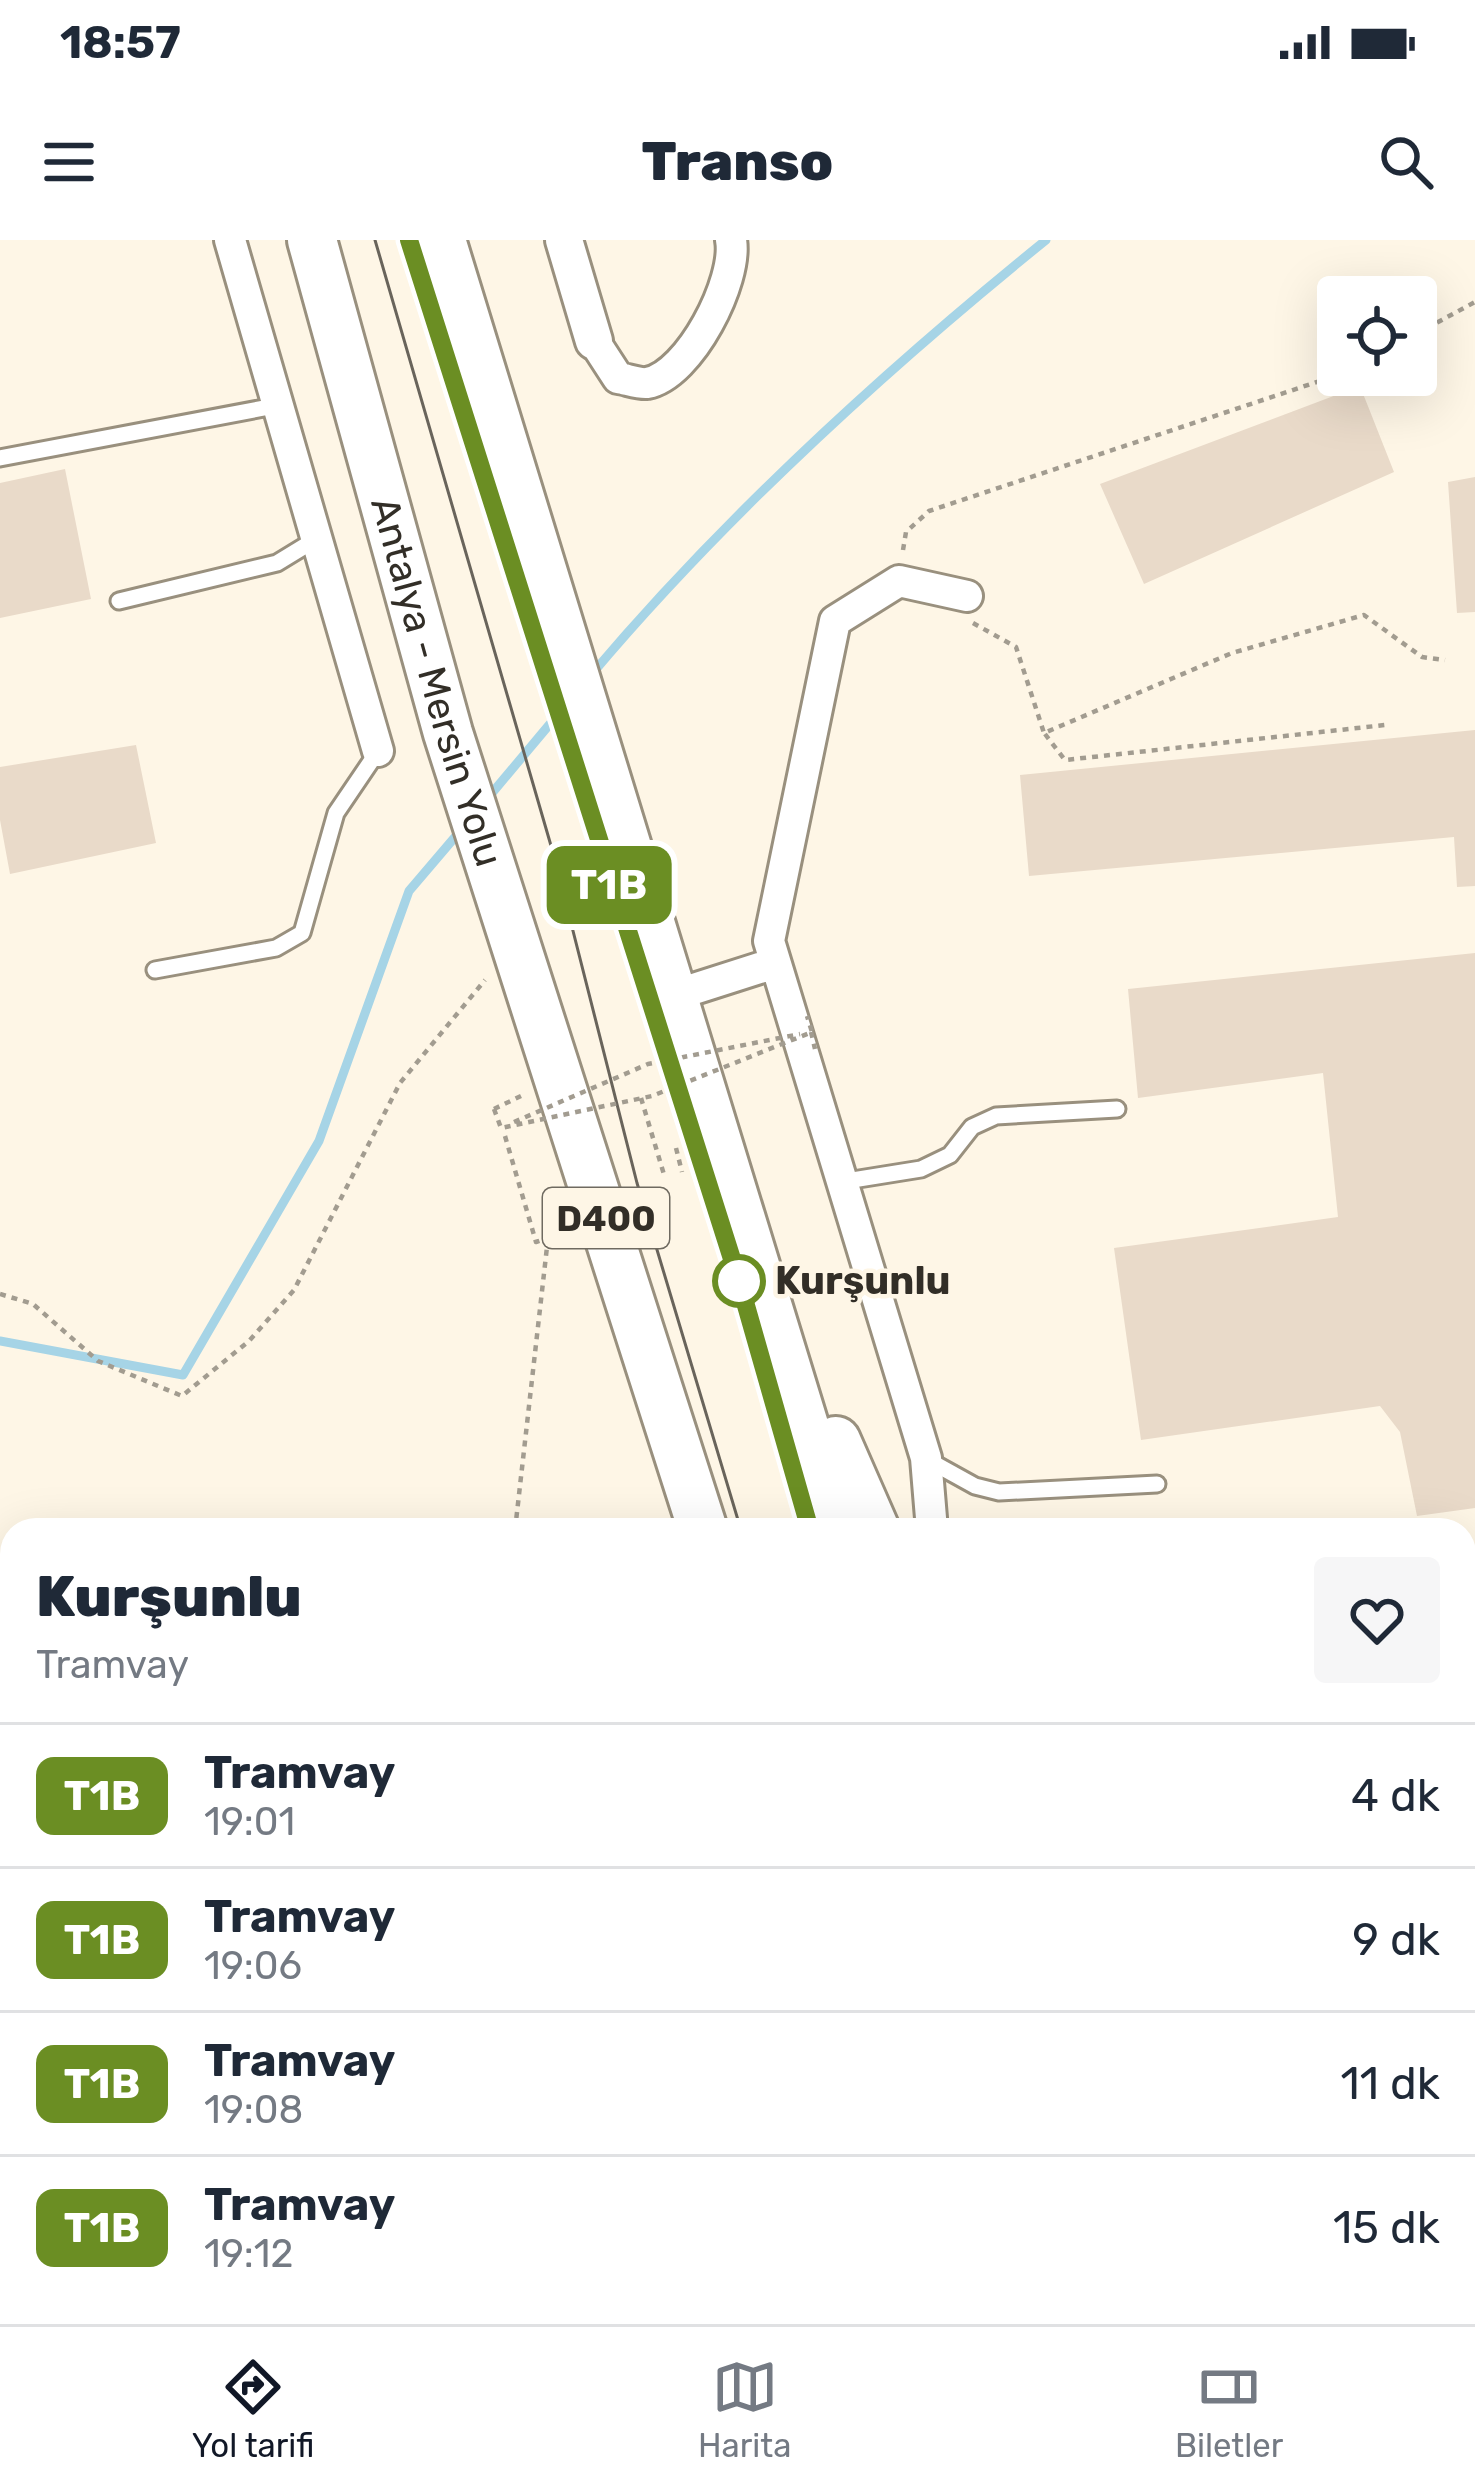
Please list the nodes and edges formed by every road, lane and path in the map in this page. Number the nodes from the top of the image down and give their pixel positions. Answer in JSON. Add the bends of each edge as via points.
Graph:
{"nodes":[{"id":1,"x":230,"y":240,"type":"edge"},
{"id":2,"x":312,"y":240,"type":"edge"},
{"id":3,"x":441,"y":240,"type":"edge"},
{"id":4,"x":565,"y":240,"type":"edge"},
{"id":5,"x":731,"y":240,"type":"edge"},
{"id":6,"x":1475,"y":302,"type":"edge"},
{"id":7,"x":1437,"y":323,"type":"edge"},
{"id":8,"x":594,"y":341,"type":"joint"},
{"id":9,"x":1317,"y":382,"type":"edge"},
{"id":10,"x":280,"y":405,"type":"junction"},
{"id":11,"x":0,"y":458,"type":"edge"},
{"id":12,"x":313,"y":541,"type":"junction"},
{"id":13,"x":899,"y":581,"type":"junction"},
{"id":14,"x":968,"y":596,"type":"joint"},
{"id":15,"x":118,"y":601,"type":"dead end"},
{"id":16,"x":1445,"y":660,"type":"dead end"},
{"id":17,"x":1385,"y":725,"type":"dead end"},
{"id":18,"x":1045,"y":733,"type":"junction"},
{"id":19,"x":378,"y":751,"type":"joint"},
{"id":20,"x":508,"y":926,"type":"junction"},
{"id":21,"x":772,"y":964,"type":"junction"},
{"id":22,"x":154,"y":970,"type":"dead end"},
{"id":23,"x":675,"y":995,"type":"junction"},
{"id":24,"x":807,"y":1016,"type":"dead end"},
{"id":25,"x":812,"y":1032,"type":"junction"},
{"id":26,"x":815,"y":1048,"type":"dead end"},
{"id":27,"x":641,"y":1098,"type":"junction"},
{"id":28,"x":1117,"y":1108,"type":"dead end"},
{"id":29,"x":501,"y":1128,"type":"junction"},
{"id":30,"x":537,"y":1131,"type":"dead end"},
{"id":31,"x":664,"y":1178,"type":"dead end"},
{"id":32,"x":840,"y":1182,"type":"junction"},
{"id":33,"x":528,"y":1216,"type":"dead end"},
{"id":34,"x":548,"y":1238,"type":"dead end"},
{"id":35,"x":758,"y":1264,"type":"junction"},
{"id":36,"x":630,"y":1293,"type":"junction"},
{"id":37,"x":0,"y":1294,"type":"edge"},
{"id":38,"x":926,"y":1459,"type":"junction"},
{"id":39,"x":1157,"y":1484,"type":"dead end"},
{"id":40,"x":516,"y":1518,"type":"edge"},
{"id":41,"x":665,"y":1518,"type":"edge"},
{"id":42,"x":699,"y":1518,"type":"edge"},
{"id":43,"x":832,"y":1518,"type":"edge"},
{"id":44,"x":870,"y":1518,"type":"edge"},
{"id":45,"x":931,"y":1518,"type":"edge"}],
"edges":[{"from":1,"to":10,"type":"street"},
{"from":2,"to":20,"type":"highway","name":"Antalya - Mersin Yolu","number":"D400"},
{"from":3,"to":23,"type":"highway"},
{"from":4,"to":8,"type":"street"},
{"from":5,"to":8,"type":"street","via":[[720,307],[670,370],[646,383],[619,378]]},
{"from":6,"to":7,"type":"path"},
{"from":9,"to":13,"type":"path","via":[[929,511],[906,532]]},
{"from":10,"to":11,"type":"lane"},
{"from":10,"to":12,"type":"street"},
{"from":12,"to":15,"type":"lane","via":[[278,563]]},
{"from":12,"to":19,"type":"street"},
{"from":13,"to":14,"type":"street"},
{"from":13,"to":21,"type":"street","via":[[835,621],[769,941]]},
{"from":14,"to":18,"type":"path","via":[[974,626],[1016,646]]},
{"from":16,"to":18,"type":"path","via":[[1422,657],[1364,615],[1232,653]]},
{"from":17,"to":18,"type":"path","via":[[1065,760]]},
{"from":19,"to":22,"type":"lane","via":[[336,813],[302,933],[277,948]]},
{"from":20,"to":36,"type":"highway","name":"Antalya - Mersin Yolu","number":"D400"},
{"from":20,"to":37,"type":"path","via":[[400,1083],[294,1290],[249,1341],[182,1396],[98,1361],[32,1304]]},
{"from":21,"to":23,"type":"street"},
{"from":21,"to":32,"type":"street"},
{"from":23,"to":35,"type":"highway"},
{"from":24,"to":25,"type":"path","bridge":true},
{"from":25,"to":26,"type":"path","bridge":true},
{"from":25,"to":27,"type":"path","bridge":true},
{"from":25,"to":29,"type":"path","bridge":true,"via":[[648,1064]]},
{"from":27,"to":29,"type":"path","bridge":true},
{"from":27,"to":31,"type":"path"},
{"from":28,"to":32,"type":"lane","via":[[996,1116],[921,1169]]},
{"from":29,"to":30,"type":"path","bridge":true,"via":[[494,1109],[522,1095]]},
{"from":29,"to":33,"type":"path","bridge":true},
{"from":32,"to":38,"type":"street"},
{"from":34,"to":40,"type":"path"},
{"from":35,"to":43,"type":"highway"},
{"from":35,"to":44,"type":"highway"},
{"from":36,"to":41,"type":"highway"},
{"from":36,"to":42,"type":"highway","name":"Antalya - Mersin Yolu","number":"D400"},
{"from":38,"to":39,"type":"lane","via":[[999,1492]]},
{"from":38,"to":45,"type":"street"}]}
